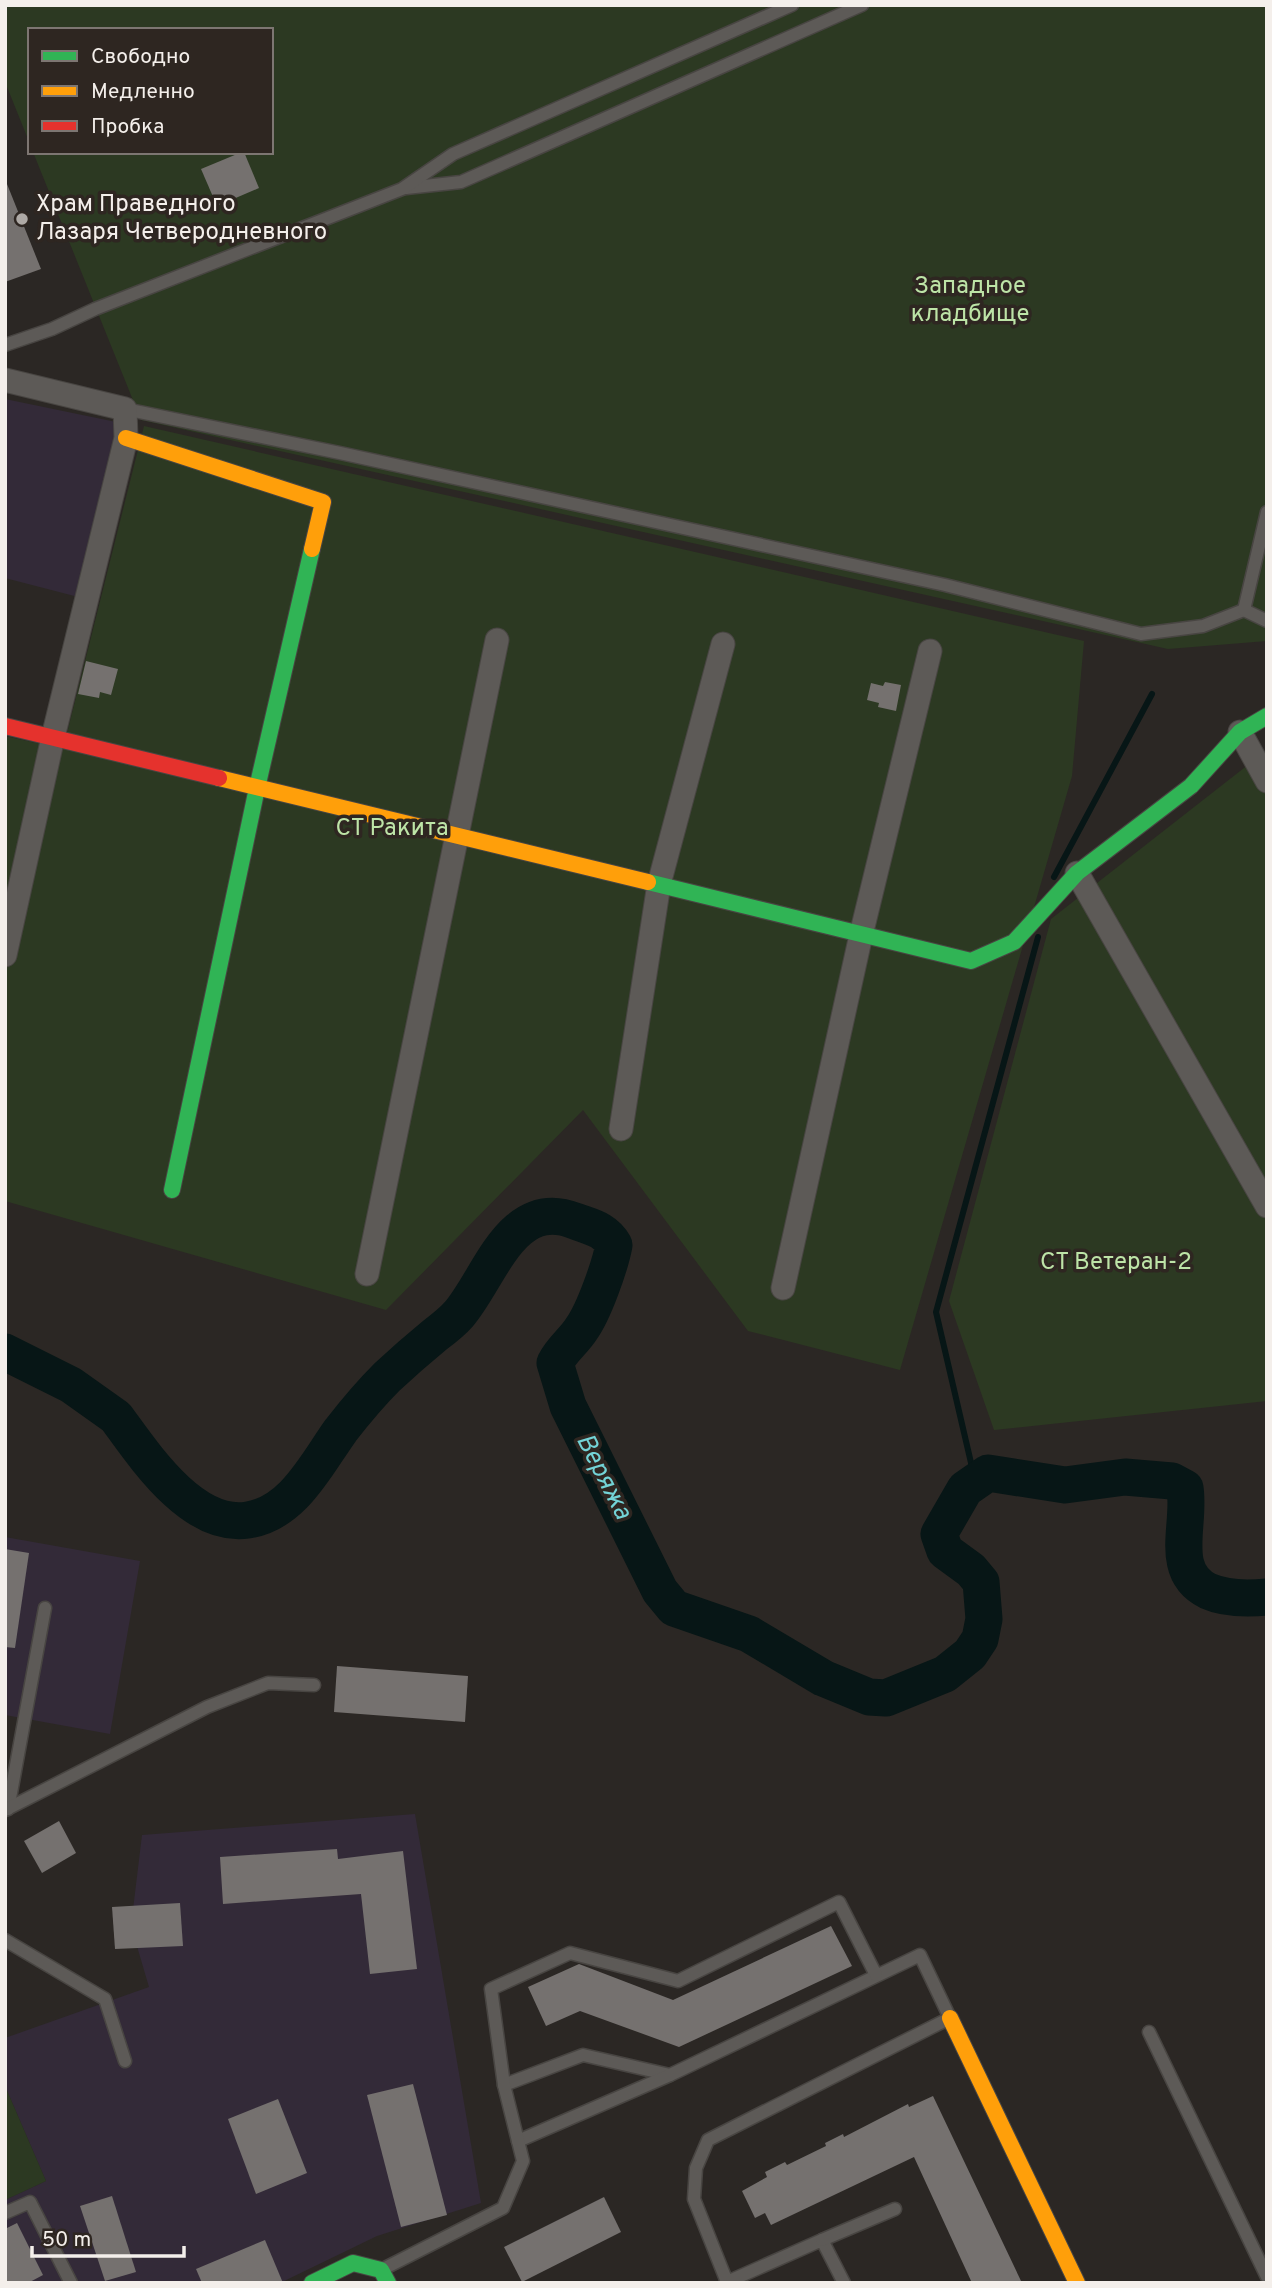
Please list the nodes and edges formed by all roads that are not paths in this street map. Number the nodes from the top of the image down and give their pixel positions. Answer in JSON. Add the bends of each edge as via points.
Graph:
{"nodes":[{"id":1,"x":792,"y":5,"type":"edge"},
{"id":2,"x":862,"y":5,"type":"edge"},
{"id":3,"x":402,"y":189,"type":"junction"},
{"id":4,"x":5,"y":345,"type":"edge"},
{"id":5,"x":5,"y":380,"type":"edge"},
{"id":6,"x":125,"y":409,"type":"junction"},
{"id":7,"x":126,"y":438,"type":"junction"},
{"id":8,"x":1267,"y":512,"type":"edge"},
{"id":9,"x":1244,"y":610,"type":"junction"},
{"id":10,"x":1267,"y":621,"type":"edge"},
{"id":11,"x":497,"y":640,"type":"dead end"},
{"id":12,"x":723,"y":644,"type":"dead end"},
{"id":13,"x":930,"y":651,"type":"dead end"},
{"id":14,"x":1267,"y":716,"type":"edge"},
{"id":15,"x":5,"y":726,"type":"edge"},
{"id":16,"x":1240,"y":732,"type":"junction"},
{"id":17,"x":53,"y":737,"type":"junction"},
{"id":18,"x":1267,"y":781,"type":"edge"},
{"id":19,"x":257,"y":788,"type":"junction"},
{"id":20,"x":457,"y":837,"type":"junction"},
{"id":21,"x":1077,"y":873,"type":"junction"},
{"id":22,"x":659,"y":884,"type":"junction"},
{"id":23,"x":861,"y":935,"type":"junction"},
{"id":24,"x":5,"y":955,"type":"edge"},
{"id":25,"x":621,"y":1129,"type":"dead end"},
{"id":26,"x":172,"y":1190,"type":"dead end"},
{"id":27,"x":1267,"y":1206,"type":"edge"},
{"id":28,"x":367,"y":1274,"type":"dead end"},
{"id":29,"x":782,"y":1287,"type":"dead end"},
{"id":30,"x":45,"y":1608,"type":"dead end"},
{"id":31,"x":314,"y":1685,"type":"dead end"},
{"id":32,"x":6,"y":1809,"type":"edge"},
{"id":33,"x":5,"y":1940,"type":"edge"},
{"id":34,"x":876,"y":1975,"type":"junction"},
{"id":35,"x":950,"y":2018,"type":"junction"},
{"id":36,"x":1149,"y":2032,"type":"dead end"},
{"id":37,"x":125,"y":2061,"type":"dead end"},
{"id":38,"x":670,"y":2075,"type":"junction"},
{"id":39,"x":504,"y":2085,"type":"junction"},
{"id":40,"x":518,"y":2141,"type":"junction"},
{"id":41,"x":895,"y":2209,"type":"dead end"},
{"id":42,"x":5,"y":2213,"type":"edge"},
{"id":43,"x":822,"y":2240,"type":"junction"},
{"id":44,"x":384,"y":2276,"type":"edge"},
{"id":45,"x":1267,"y":2277,"type":"edge"},
{"id":46,"x":71,"y":2283,"type":"edge"},
{"id":47,"x":312,"y":2283,"type":"edge"},
{"id":48,"x":844,"y":2283,"type":"edge"},
{"id":49,"x":1077,"y":2283,"type":"edge"}],
"edges":[{"from":1,"to":3,"type":"lane","via":[[453,154]]},
{"from":2,"to":3,"type":"lane","via":[[461,182]]},
{"from":3,"to":4,"type":"lane"},
{"from":5,"to":6,"type":"street"},
{"from":6,"to":7,"type":"street"},
{"from":6,"to":9,"type":"lane","via":[[945,585],[1141,634],[1203,626]]},
{"from":7,"to":17,"type":"street"},
{"from":7,"to":19,"type":"street","via":[[323,502]]},
{"from":8,"to":9,"type":"lane"},
{"from":9,"to":10,"type":"lane"},
{"from":11,"to":20,"type":"street"},
{"from":12,"to":22,"type":"street"},
{"from":13,"to":23,"type":"street"},
{"from":14,"to":16,"type":"street"},
{"from":15,"to":17,"type":"street"},
{"from":16,"to":18,"type":"street"},
{"from":16,"to":21,"type":"street","via":[[1191,786]]},
{"from":17,"to":19,"type":"street"},
{"from":17,"to":24,"type":"street"},
{"from":19,"to":20,"type":"street"},
{"from":19,"to":26,"type":"street"},
{"from":20,"to":22,"type":"street"},
{"from":20,"to":28,"type":"street"},
{"from":21,"to":23,"type":"street","via":[[1014,942],[971,961]]},
{"from":21,"to":27,"type":"street"},
{"from":22,"to":23,"type":"street"},
{"from":22,"to":25,"type":"street"},
{"from":23,"to":29,"type":"street"},
{"from":30,"to":32,"type":"lane"},
{"from":31,"to":32,"type":"lane","via":[[268,1683],[240,1693]]},
{"from":33,"to":37,"type":"lane","via":[[104,1999]]},
{"from":34,"to":35,"type":"lane","via":[[920,1955]]},
{"from":34,"to":38,"type":"lane"},
{"from":34,"to":39,"type":"lane","via":[[839,1902],[678,1981],[570,1953],[491,1989]]},
{"from":35,"to":43,"type":"lane","via":[[708,2140],[696,2168],[694,2199],[726,2282]]},
{"from":35,"to":49,"type":"street"},
{"from":36,"to":45,"type":"lane"},
{"from":38,"to":39,"type":"lane","via":[[583,2054]]},
{"from":38,"to":40,"type":"lane"},
{"from":39,"to":40,"type":"lane"},
{"from":40,"to":44,"type":"lane","via":[[523,2161],[503,2208]]},
{"from":41,"to":43,"type":"lane"},
{"from":42,"to":46,"type":"lane","via":[[30,2202]]},
{"from":43,"to":48,"type":"lane"},
{"from":44,"to":47,"type":"street","via":[[353,2263]]}]}
